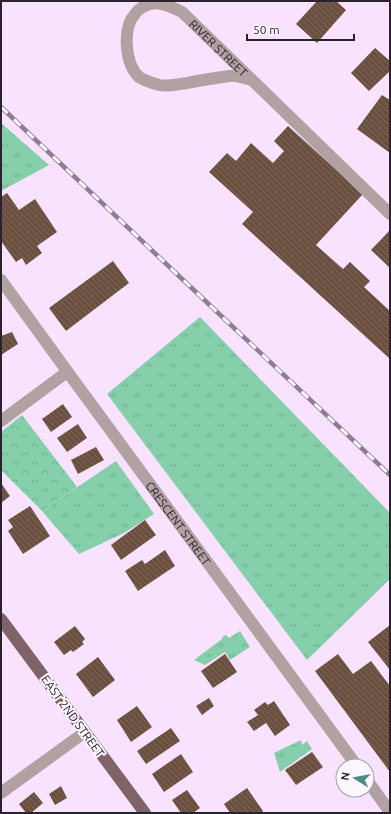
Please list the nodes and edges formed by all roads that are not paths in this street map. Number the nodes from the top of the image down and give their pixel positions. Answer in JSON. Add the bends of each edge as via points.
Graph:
{"nodes":[{"id":1,"x":252,"y":80,"type":"junction"},
{"id":2,"x":390,"y":214,"type":"edge"},
{"id":3,"x":1,"y":280,"type":"edge"},
{"id":4,"x":67,"y":372,"type":"junction"},
{"id":5,"x":1,"y":421,"type":"edge"},
{"id":6,"x":1,"y":619,"type":"edge"},
{"id":7,"x":84,"y":732,"type":"junction"},
{"id":8,"x":351,"y":758,"type":"edge"},
{"id":9,"x":375,"y":791,"type":"edge"},
{"id":10,"x":1,"y":792,"type":"edge"},
{"id":11,"x":390,"y":812,"type":"edge"},
{"id":12,"x":145,"y":813,"type":"edge"}],
"edges":[{"from":1,"to":1,"type":"street","name":"RIVER STREET","via":[[182,12],[157,3],[150,4],[134,14],[126,40],[129,56],[133,68],[148,82],[161,86],[229,76]]},
{"from":1,"to":2,"type":"street","name":"RIVER STREET"},
{"from":3,"to":4,"type":"street","name":"CRESCENT STREET"},
{"from":4,"to":5,"type":"street"},
{"from":4,"to":8,"type":"street","name":"CRESCENT STREET"},
{"from":6,"to":7,"type":"main road","name":"EAST 2ND STREET"},
{"from":7,"to":10,"type":"street"},
{"from":7,"to":12,"type":"main road","name":"EAST 2ND STREET"},
{"from":9,"to":11,"type":"street"}]}
